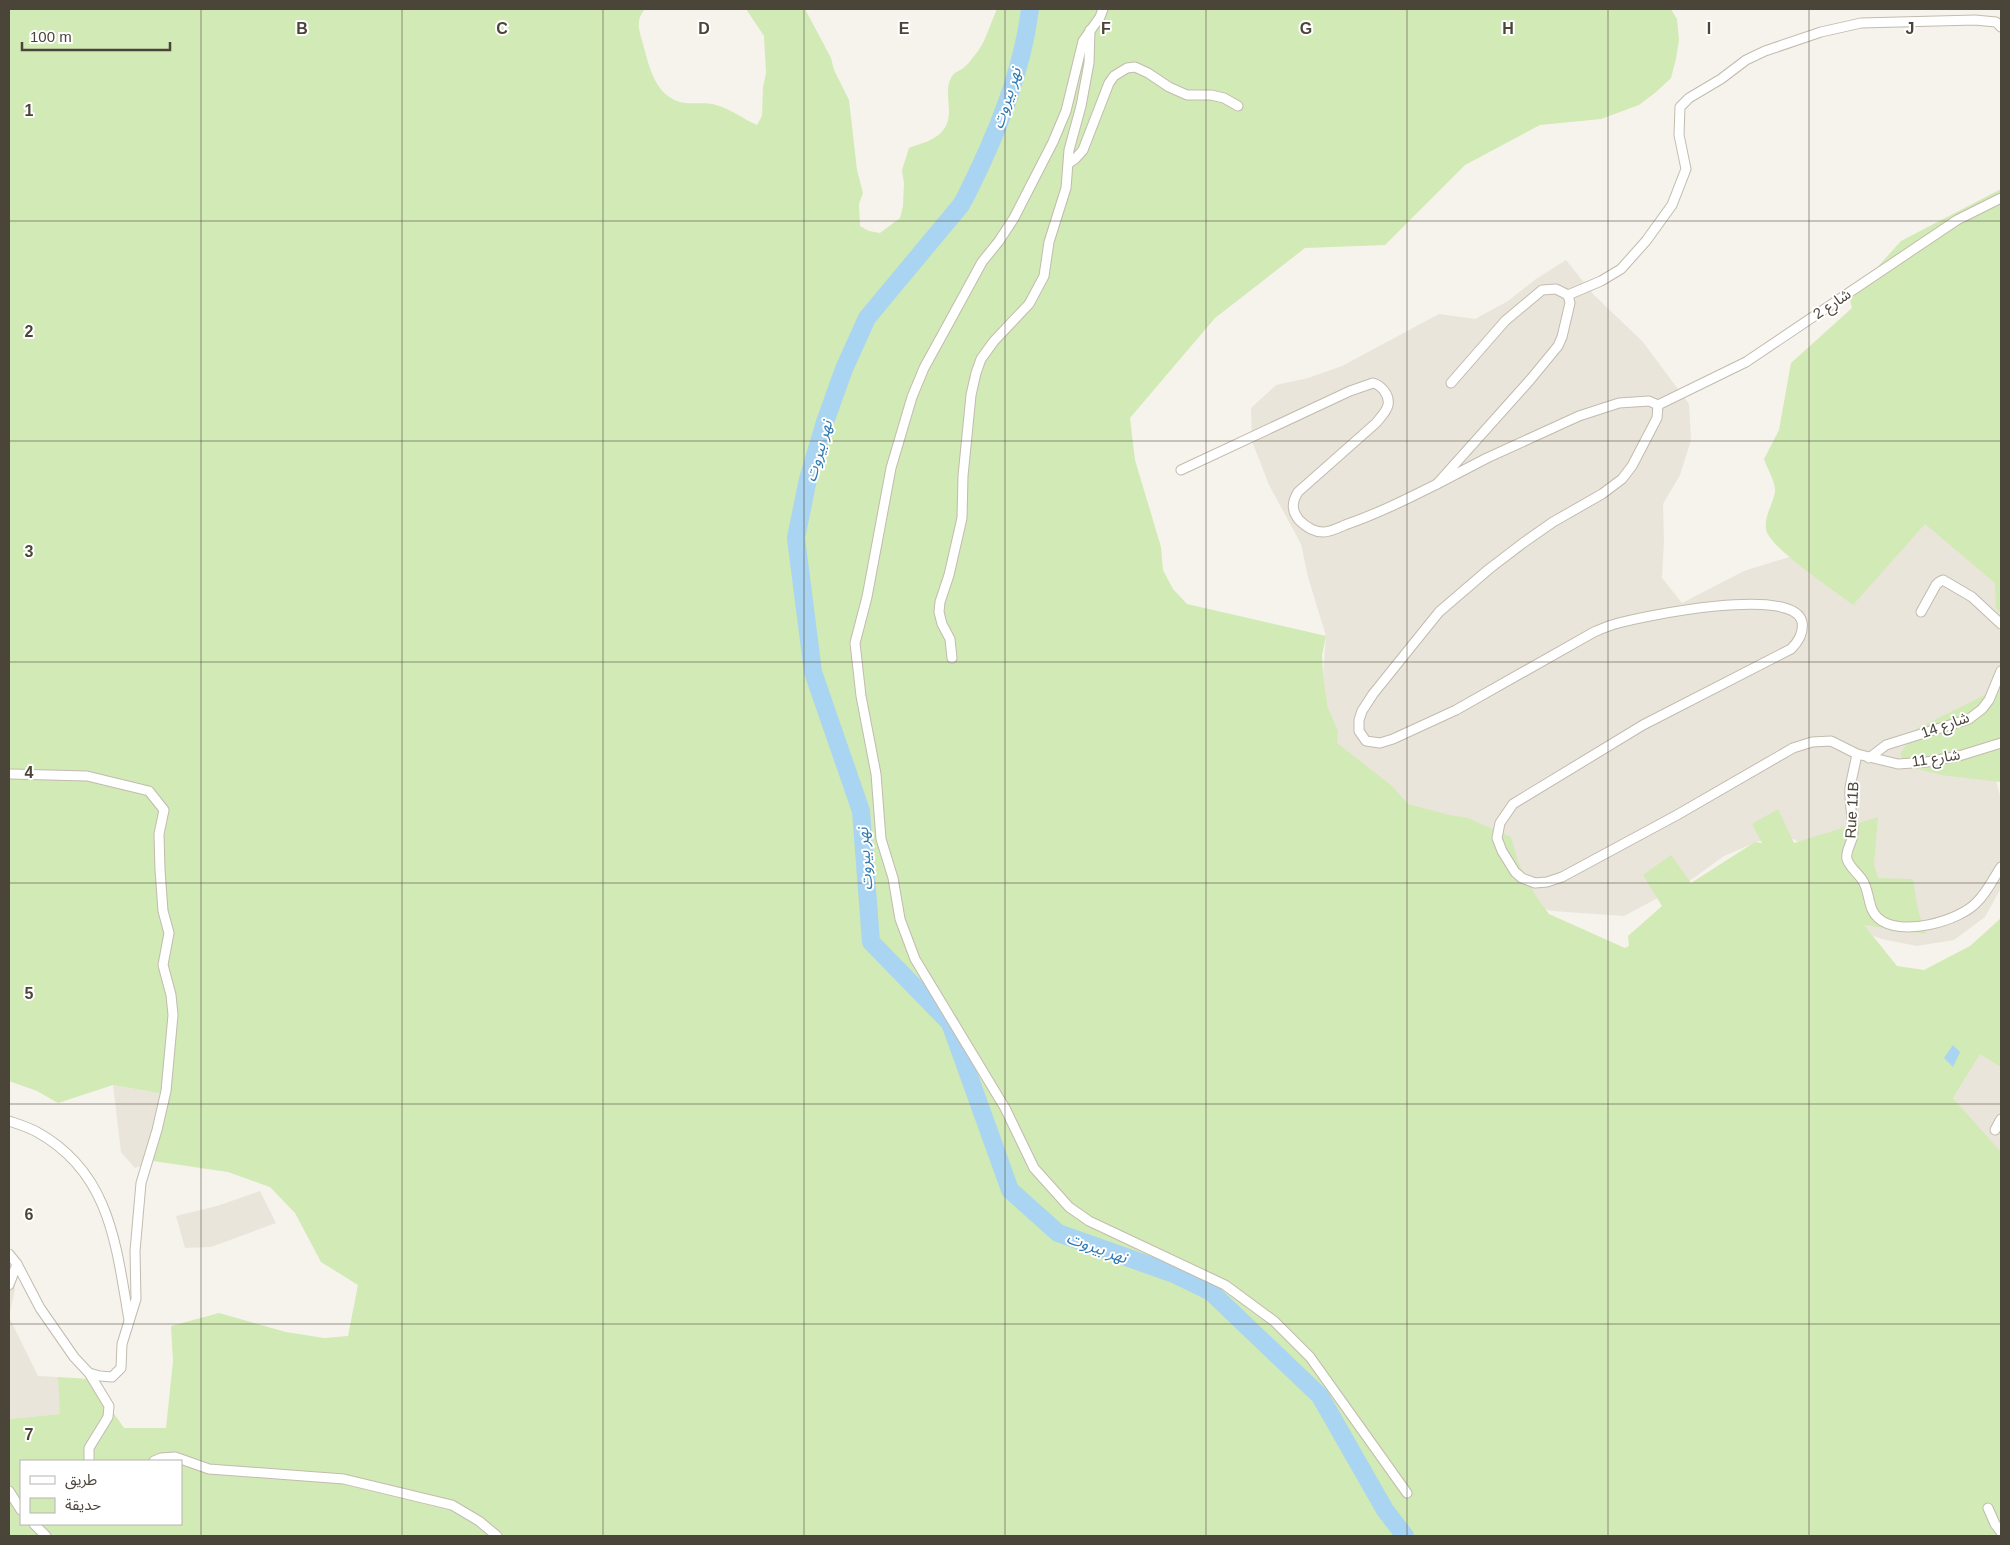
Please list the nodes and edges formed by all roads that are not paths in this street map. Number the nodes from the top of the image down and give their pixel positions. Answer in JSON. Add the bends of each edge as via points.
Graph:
{"nodes":[{"id":1,"x":1103,"y":9,"type":"edge"},
{"id":2,"x":2001,"y":26,"type":"edge"},
{"id":3,"x":1090,"y":30,"type":"junction"},
{"id":4,"x":1238,"y":106,"type":"dead end"},
{"id":5,"x":1069,"y":163,"type":"junction"},
{"id":6,"x":2001,"y":198,"type":"edge"},
{"id":7,"x":1568,"y":295,"type":"junction"},
{"id":8,"x":1451,"y":383,"type":"dead end"},
{"id":9,"x":1658,"y":405,"type":"junction"},
{"id":10,"x":1181,"y":470,"type":"dead end"},
{"id":11,"x":1437,"y":484,"type":"junction"},
{"id":12,"x":1921,"y":612,"type":"dead end"},
{"id":13,"x":2001,"y":624,"type":"edge"},
{"id":14,"x":952,"y":658,"type":"dead end"},
{"id":15,"x":2001,"y":670,"type":"edge"},
{"id":16,"x":2001,"y":743,"type":"edge"},
{"id":17,"x":1858,"y":754,"type":"junction"},
{"id":18,"x":1870,"y":758,"type":"junction"},
{"id":19,"x":11,"y":774,"type":"dead end"},
{"id":20,"x":2001,"y":867,"type":"edge"},
{"id":21,"x":2001,"y":1119,"type":"edge"},
{"id":22,"x":9,"y":1121,"type":"edge"},
{"id":23,"x":1995,"y":1130,"type":"dead end"},
{"id":24,"x":9,"y":1254,"type":"edge"},
{"id":25,"x":17,"y":1264,"type":"junction"},
{"id":26,"x":9,"y":1285,"type":"edge"},
{"id":27,"x":129,"y":1320,"type":"junction"},
{"id":28,"x":89,"y":1373,"type":"junction"},
{"id":29,"x":89,"y":1460,"type":"edge"},
{"id":30,"x":156,"y":1460,"type":"edge"},
{"id":31,"x":9,"y":1491,"type":"edge"},
{"id":32,"x":1407,"y":1493,"type":"dead end"},
{"id":33,"x":20,"y":1508,"type":"edge"},
{"id":34,"x":1988,"y":1508,"type":"dead end"},
{"id":35,"x":35,"y":1525,"type":"edge"},
{"id":36,"x":2001,"y":1532,"type":"edge"},
{"id":37,"x":46,"y":1536,"type":"edge"},
{"id":38,"x":497,"y":1536,"type":"edge"}],
"edges":[{"from":1,"to":3,"type":"street"},
{"from":2,"to":7,"type":"street","via":[[1996,22],[1976,20],[1861,23],[1796,40],[1746,60],[1680,107],[1679,135],[1686,169],[1677,196],[1646,241],[1621,269]]},
{"from":3,"to":5,"type":"street","via":[[1089,63],[1069,150]]},
{"from":3,"to":32,"type":"street","via":[[1083,41],[1066,111],[1053,142],[1014,218],[982,262],[924,368],[896,449],[855,643],[876,774],[881,838],[893,878],[900,919],[915,959],[1005,1108],[1034,1168],[1069,1207],[1089,1221],[1225,1285],[1274,1321],[1310,1357]]},
{"from":4,"to":5,"type":"street","via":[[1211,95],[1187,95],[1148,73],[1127,68],[1114,76],[1083,150]]},
{"from":5,"to":14,"type":"street","via":[[1044,276],[1029,304],[980,359],[976,372],[964,467],[962,518],[939,612],[950,639]]},
{"from":6,"to":9,"type":"street","name":"شارع 2","via":[[1957,220],[1746,362]]},
{"from":7,"to":8,"type":"street","via":[[1556,289],[1542,290],[1505,321]]},
{"from":7,"to":11,"type":"street","via":[[1570,303],[1558,346]]},
{"from":9,"to":11,"type":"street","via":[[1649,401],[1618,403],[1579,416]]},
{"from":9,"to":17,"type":"street","name":"شارع 11","via":[[1657,418],[1622,479],[1523,543],[1439,612],[1373,694],[1362,711],[1359,731],[1366,741],[1380,743],[1393,739],[1456,710],[1613,624],[1716,606],[1774,605],[1789,608],[1801,619],[1802,632],[1798,642],[1643,725],[1513,804],[1500,823],[1497,838],[1509,864],[1522,878],[1535,883],[1562,878],[1793,748],[1831,741]]},
{"from":10,"to":11,"type":"street","via":[[1372,383],[1382,387],[1387,397],[1385,411],[1298,492],[1293,505],[1298,518],[1305,525],[1323,532],[1363,519]]},
{"from":12,"to":13,"type":"street","via":[[1936,585],[1943,580],[1972,597]]},
{"from":15,"to":18,"type":"street","name":"شارع 14","via":[[1990,700],[1969,719],[1886,745]]},
{"from":16,"to":18,"type":"street","name":"شارع 11","via":[[1927,762],[1898,764]]},
{"from":17,"to":18,"type":"street","name":"شارع 11"},
{"from":17,"to":20,"type":"street","name":"Rue 11B","via":[[1850,789],[1853,835],[1847,859],[1867,888],[1871,908],[1879,919],[1905,927],[1957,915],[1977,902]]},
{"from":19,"to":27,"type":"street","via":[[87,776],[149,792],[164,810],[159,842],[163,911],[169,933],[163,965],[173,1015],[166,1091],[141,1183],[135,1251],[136,1299]]},
{"from":21,"to":23,"type":"street"},
{"from":22,"to":27,"type":"street","via":[[37,1132],[67,1153],[90,1181],[107,1213]]},
{"from":24,"to":25,"type":"street"},
{"from":25,"to":26,"type":"street"},
{"from":25,"to":28,"type":"street","via":[[40,1308]]},
{"from":27,"to":28,"type":"street","via":[[119,1372],[109,1377]]},
{"from":28,"to":29,"type":"street","via":[[109,1406],[108,1417],[89,1448]]},
{"from":30,"to":38,"type":"street","via":[[175,1457],[209,1469],[344,1479],[452,1505]]},
{"from":31,"to":33,"type":"street"},
{"from":34,"to":36,"type":"street"},
{"from":35,"to":37,"type":"street"}]}
